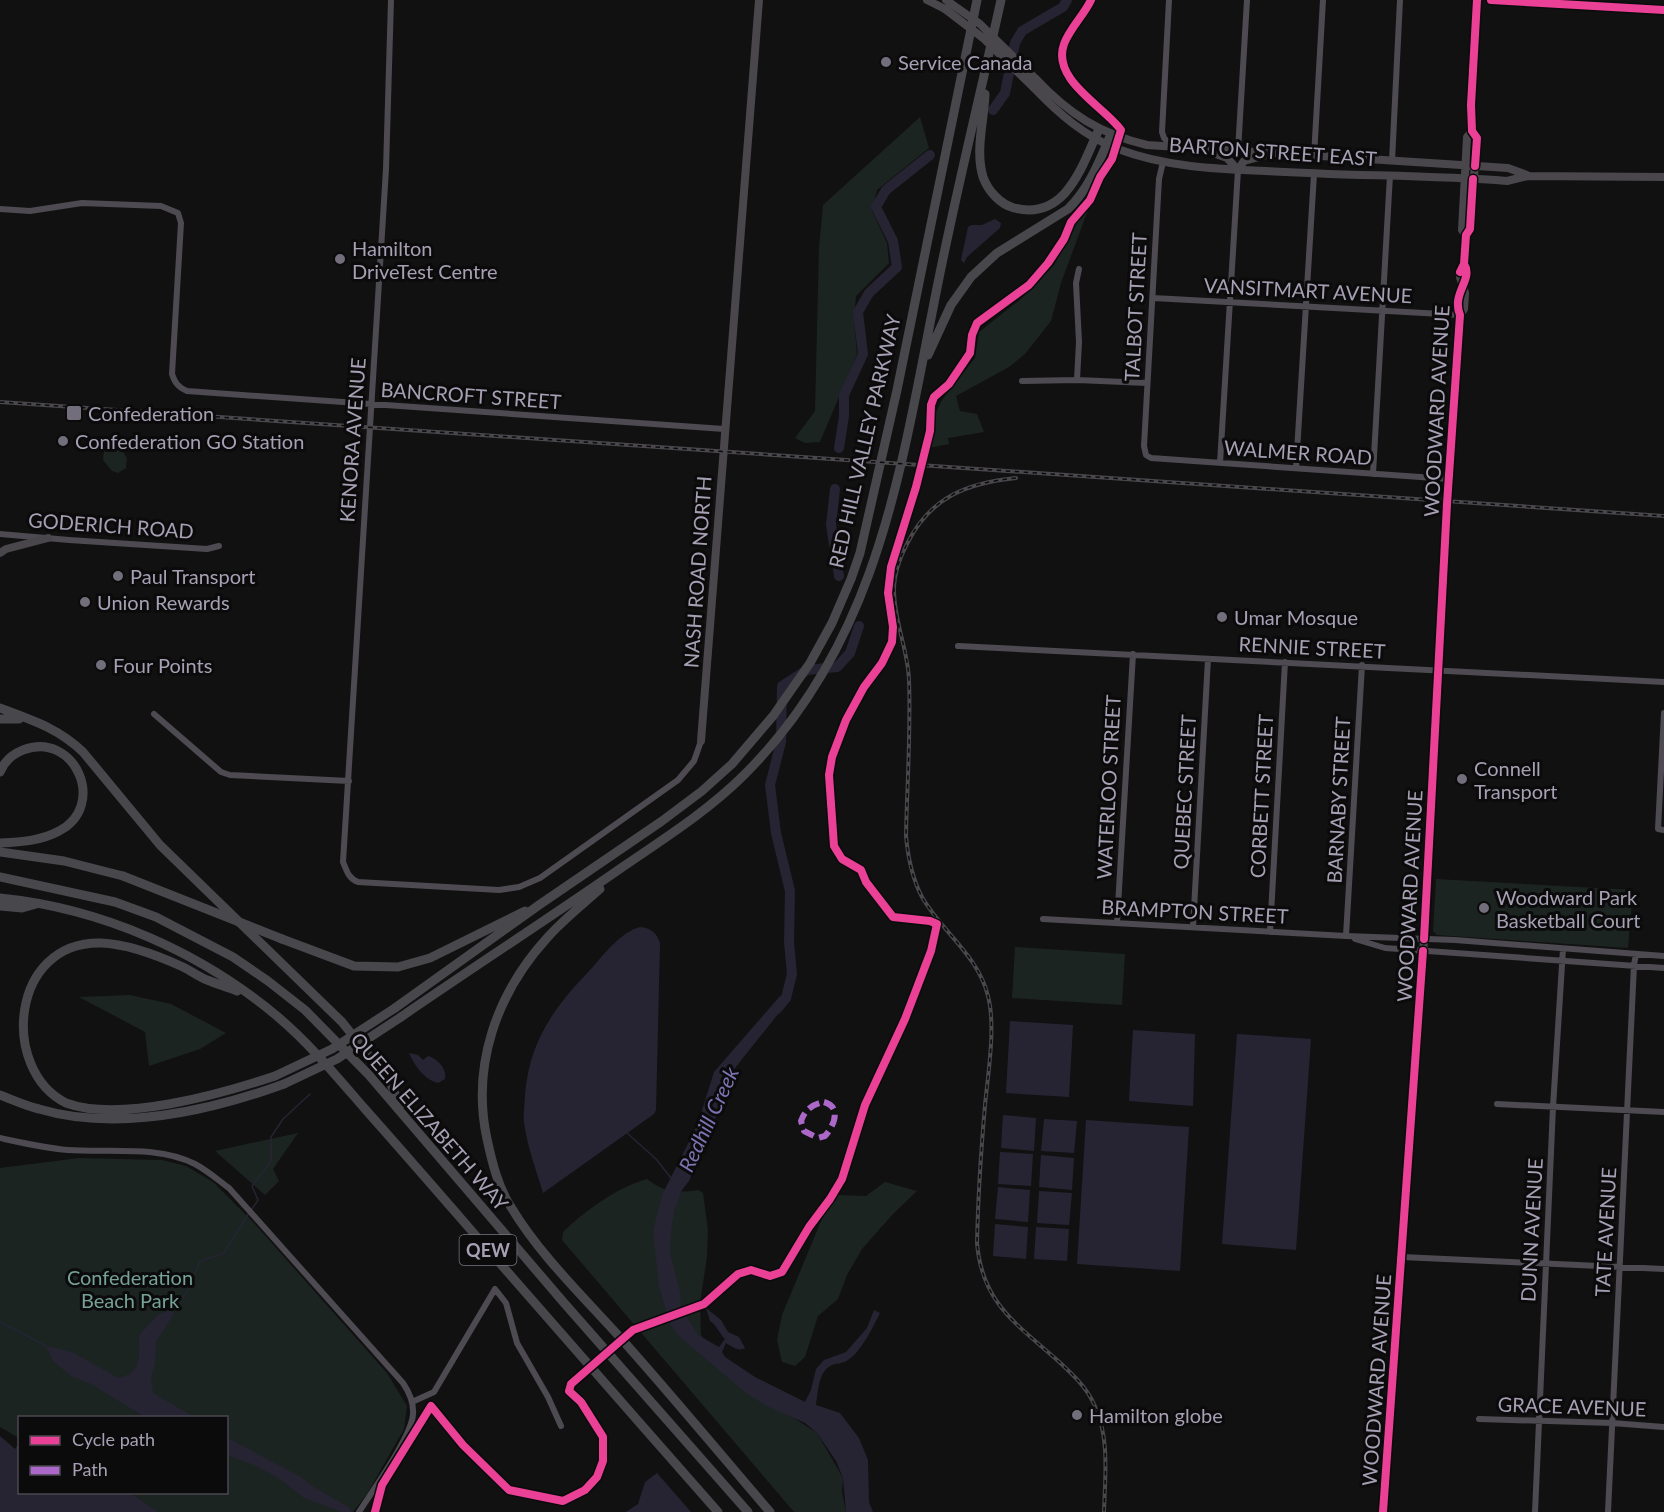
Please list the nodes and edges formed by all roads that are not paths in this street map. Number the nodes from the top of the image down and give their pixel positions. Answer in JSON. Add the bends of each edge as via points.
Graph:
{"nodes":[{"id":1,"x":391,"y":0,"type":"edge"},
{"id":2,"x":759,"y":0,"type":"edge"},
{"id":3,"x":927,"y":0,"type":"edge"},
{"id":4,"x":946,"y":0,"type":"edge"},
{"id":5,"x":975,"y":0,"type":"edge"},
{"id":6,"x":1001,"y":0,"type":"edge"},
{"id":7,"x":1169,"y":0,"type":"edge"},
{"id":8,"x":1246,"y":0,"type":"edge"},
{"id":9,"x":1323,"y":0,"type":"edge"},
{"id":10,"x":1400,"y":0,"type":"edge"},
{"id":11,"x":1477,"y":0,"type":"edge"},
{"id":12,"x":1491,"y":0,"type":"edge"},
{"id":13,"x":1635,"y":0,"type":"edge"},
{"id":14,"x":1635,"y":9,"type":"junction"},
{"id":15,"x":1664,"y":10,"type":"edge"},
{"id":16,"x":984,"y":77,"type":"junction"},
{"id":17,"x":1472,"y":131,"type":"junction"},
{"id":18,"x":1097,"y":134,"type":"junction"},
{"id":19,"x":1111,"y":134,"type":"junction"},
{"id":20,"x":1107,"y":144,"type":"junction"},
{"id":21,"x":1173,"y":147,"type":"junction"},
{"id":22,"x":1197,"y":148,"type":"junction"},
{"id":23,"x":1238,"y":152,"type":"junction"},
{"id":24,"x":1270,"y":154,"type":"junction"},
{"id":25,"x":1314,"y":156,"type":"junction"},
{"id":26,"x":1392,"y":161,"type":"junction"},
{"id":27,"x":1163,"y":162,"type":"junction"},
{"id":28,"x":1465,"y":165,"type":"junction"},
{"id":29,"x":1475,"y":166,"type":"junction"},
{"id":30,"x":1238,"y":170,"type":"junction"},
{"id":31,"x":1314,"y":174,"type":"junction"},
{"id":32,"x":1390,"y":175,"type":"junction"},
{"id":33,"x":1528,"y":176,"type":"junction"},
{"id":34,"x":1664,"y":177,"type":"edge"},
{"id":35,"x":1464,"y":178,"type":"junction"},
{"id":36,"x":1473,"y":179,"type":"junction"},
{"id":37,"x":0,"y":210,"type":"edge"},
{"id":38,"x":1466,"y":235,"type":"junction"},
{"id":39,"x":1079,"y":269,"type":"dead end"},
{"id":40,"x":1154,"y":298,"type":"junction"},
{"id":41,"x":1230,"y":302,"type":"junction"},
{"id":42,"x":1306,"y":307,"type":"junction"},
{"id":43,"x":1383,"y":312,"type":"junction"},
{"id":44,"x":1460,"y":315,"type":"junction"},
{"id":45,"x":924,"y":360,"type":"junction"},
{"id":46,"x":1077,"y":380,"type":"junction"},
{"id":47,"x":1022,"y":381,"type":"dead end"},
{"id":48,"x":1147,"y":383,"type":"junction"},
{"id":49,"x":373,"y":405,"type":"junction"},
{"id":50,"x":724,"y":429,"type":"junction"},
{"id":51,"x":1146,"y":455,"type":"joint"},
{"id":52,"x":1220,"y":463,"type":"junction"},
{"id":53,"x":1296,"y":468,"type":"junction"},
{"id":54,"x":1373,"y":474,"type":"junction"},
{"id":55,"x":1449,"y":479,"type":"junction"},
{"id":56,"x":0,"y":534,"type":"edge"},
{"id":57,"x":48,"y":538,"type":"junction"},
{"id":58,"x":219,"y":546,"type":"dead end"},
{"id":59,"x":0,"y":552,"type":"edge"},
{"id":60,"x":957,"y":646,"type":"dead end"},
{"id":61,"x":1133,"y":654,"type":"junction"},
{"id":62,"x":1208,"y":658,"type":"junction"},
{"id":63,"x":1285,"y":662,"type":"junction"},
{"id":64,"x":1362,"y":665,"type":"junction"},
{"id":65,"x":1439,"y":669,"type":"junction"},
{"id":66,"x":1664,"y":682,"type":"edge"},
{"id":67,"x":0,"y":708,"type":"edge"},
{"id":68,"x":1664,"y":713,"type":"edge"},
{"id":69,"x":154,"y":714,"type":"dead end"},
{"id":70,"x":0,"y":719,"type":"edge"},
{"id":71,"x":31,"y":720,"type":"junction"},
{"id":72,"x":701,"y":741,"type":"joint"},
{"id":73,"x":0,"y":772,"type":"edge"},
{"id":74,"x":349,"y":781,"type":"junction"},
{"id":75,"x":1661,"y":830,"type":"edge"},
{"id":76,"x":0,"y":843,"type":"edge"},
{"id":77,"x":0,"y":852,"type":"edge"},
{"id":78,"x":616,"y":872,"type":"junction"},
{"id":79,"x":0,"y":877,"type":"edge"},
{"id":80,"x":352,"y":880,"type":"joint"},
{"id":81,"x":0,"y":898,"type":"edge"},
{"id":82,"x":38,"y":903,"type":"junction"},
{"id":83,"x":539,"y":905,"type":"junction"},
{"id":84,"x":0,"y":906,"type":"edge"},
{"id":85,"x":1043,"y":919,"type":"dead end"},
{"id":86,"x":1117,"y":923,"type":"junction"},
{"id":87,"x":1193,"y":927,"type":"junction"},
{"id":88,"x":1270,"y":932,"type":"junction"},
{"id":89,"x":1346,"y":936,"type":"junction"},
{"id":90,"x":1424,"y":939,"type":"junction"},
{"id":91,"x":1563,"y":949,"type":"junction"},
{"id":92,"x":1423,"y":951,"type":"junction"},
{"id":93,"x":1636,"y":954,"type":"junction"},
{"id":94,"x":1664,"y":956,"type":"edge"},
{"id":95,"x":1562,"y":960,"type":"junction"},
{"id":96,"x":1634,"y":965,"type":"junction"},
{"id":97,"x":1664,"y":968,"type":"edge"},
{"id":98,"x":250,"y":996,"type":"junction"},
{"id":99,"x":0,"y":1095,"type":"edge"},
{"id":100,"x":1497,"y":1104,"type":"dead end"},
{"id":101,"x":1553,"y":1107,"type":"junction"},
{"id":102,"x":1627,"y":1110,"type":"junction"},
{"id":103,"x":1664,"y":1112,"type":"edge"},
{"id":104,"x":403,"y":1114,"type":"junction"},
{"id":105,"x":0,"y":1138,"type":"edge"},
{"id":106,"x":1402,"y":1257,"type":"junction"},
{"id":107,"x":1546,"y":1263,"type":"junction"},
{"id":108,"x":1620,"y":1267,"type":"junction"},
{"id":109,"x":1664,"y":1269,"type":"edge"},
{"id":110,"x":412,"y":1402,"type":"junction"},
{"id":111,"x":1479,"y":1419,"type":"dead end"},
{"id":112,"x":1539,"y":1420,"type":"junction"},
{"id":113,"x":1612,"y":1423,"type":"junction"},
{"id":114,"x":561,"y":1426,"type":"dead end"},
{"id":115,"x":1664,"y":1427,"type":"edge"},
{"id":116,"x":359,"y":1512,"type":"edge"},
{"id":117,"x":718,"y":1512,"type":"edge"},
{"id":118,"x":748,"y":1512,"type":"edge"},
{"id":119,"x":770,"y":1512,"type":"edge"},
{"id":120,"x":1383,"y":1512,"type":"edge"},
{"id":121,"x":1535,"y":1512,"type":"edge"},
{"id":122,"x":1608,"y":1512,"type":"edge"}],
"edges":[{"from":1,"to":49,"type":"street","name":"KENORA AVENUE"},
{"from":2,"to":50,"type":"main road","name":"NASH ROAD NORTH"},
{"from":3,"to":18,"type":"main road","name":"BARTON STREET EAST","bridge":true,"via":[[983,38],[1058,113]]},
{"from":4,"to":18,"type":"main road","name":"BARTON STREET EAST","bridge":true,"via":[[980,24],[1054,98]]},
{"from":5,"to":83,"type":"highway","name":"RED HILL VALLEY PARKWAY","via":[[897,390],[860,553],[832,623],[773,716],[732,764],[662,821]]},
{"from":6,"to":16,"type":"highway","name":"RED HILL VALLEY PARKWAY"},
{"from":7,"to":21,"type":"street","via":[[1162,132]]},
{"from":8,"to":23,"type":"street"},
{"from":9,"to":25,"type":"street"},
{"from":10,"to":26,"type":"street"},
{"from":11,"to":17,"type":"main road","name":"WOODWARD AVENUE"},
{"from":12,"to":14,"type":"street"},
{"from":13,"to":14,"type":"street"},
{"from":14,"to":15,"type":"street"},
{"from":16,"to":18,"type":"highway","via":[[981,166],[988,188],[1006,205],[1037,209],[1058,200],[1072,186]]},
{"from":16,"to":45,"type":"highway","name":"RED HILL VALLEY PARKWAY"},
{"from":17,"to":28,"type":"main road","name":"WOODWARD AVENUE","via":[[1467,137]]},
{"from":17,"to":29,"type":"main road","name":"WOODWARD AVENUE","via":[[1477,138]]},
{"from":18,"to":19,"type":"main road","name":"BARTON STREET EAST"},
{"from":18,"to":20,"type":"main road","name":"BARTON STREET EAST"},
{"from":19,"to":20,"type":"highway"},
{"from":19,"to":21,"type":"main road","name":"BARTON STREET EAST","via":[[1147,146]]},
{"from":20,"to":27,"type":"main road","name":"BARTON STREET EAST"},
{"from":20,"to":45,"type":"highway","via":[[1084,191],[1068,209],[997,253],[961,288]]},
{"from":21,"to":22,"type":"main road","name":"BARTON STREET EAST"},
{"from":22,"to":23,"type":"main road","name":"BARTON STREET EAST"},
{"from":22,"to":30,"type":"main road","via":[[1227,158]]},
{"from":23,"to":24,"type":"main road","name":"BARTON STREET EAST"},
{"from":24,"to":25,"type":"main road","name":"BARTON STREET EAST"},
{"from":24,"to":30,"type":"main road","via":[[1245,161]]},
{"from":25,"to":26,"type":"main road","name":"BARTON STREET EAST"},
{"from":26,"to":28,"type":"main road","name":"BARTON STREET EAST"},
{"from":27,"to":30,"type":"main road","name":"BARTON STREET EAST"},
{"from":27,"to":40,"type":"street","name":"TALBOT STREET"},
{"from":28,"to":29,"type":"main road","name":"BARTON STREET EAST"},
{"from":28,"to":35,"type":"main road","name":"WOODWARD AVENUE"},
{"from":29,"to":33,"type":"main road","name":"BARTON STREET EAST","via":[[1508,168]]},
{"from":29,"to":36,"type":"main road","name":"WOODWARD AVENUE"},
{"from":30,"to":31,"type":"main road","name":"BARTON STREET EAST"},
{"from":30,"to":41,"type":"street"},
{"from":31,"to":32,"type":"main road","name":"BARTON STREET EAST"},
{"from":31,"to":42,"type":"street"},
{"from":32,"to":35,"type":"main road","name":"BARTON STREET EAST"},
{"from":32,"to":43,"type":"street"},
{"from":33,"to":34,"type":"main road","name":"BARTON STREET EAST"},
{"from":33,"to":36,"type":"main road","name":"BARTON STREET EAST","via":[[1507,181]]},
{"from":35,"to":36,"type":"main road","name":"BARTON STREET EAST"},
{"from":35,"to":38,"type":"main road","name":"WOODWARD AVENUE","via":[[1462,230]]},
{"from":36,"to":38,"type":"main road","name":"WOODWARD AVENUE","via":[[1470,229]]},
{"from":37,"to":49,"type":"street","name":"BANCROFT STREET","via":[[30,211],[82,202],[161,206],[177,213],[181,223],[172,368],[180,388]]},
{"from":38,"to":44,"type":"main road","name":"WOODWARD AVENUE","via":[[1464,264],[1468,270],[1458,293]]},
{"from":39,"to":46,"type":"street"},
{"from":40,"to":41,"type":"street","name":"VANSITMART AVENUE"},
{"from":40,"to":48,"type":"street","name":"TALBOT STREET"},
{"from":41,"to":42,"type":"street","name":"VANSITMART AVENUE"},
{"from":41,"to":52,"type":"street"},
{"from":42,"to":43,"type":"street","name":"VANSITMART AVENUE"},
{"from":42,"to":53,"type":"street"},
{"from":43,"to":44,"type":"street","name":"VANSITMART AVENUE"},
{"from":43,"to":54,"type":"street"},
{"from":44,"to":55,"type":"main road","name":"WOODWARD AVENUE"},
{"from":45,"to":78,"type":"highway","name":"RED HILL VALLEY PARKWAY","via":[[884,532],[855,613],[827,669],[785,729],[744,776]]},
{"from":46,"to":47,"type":"street"},
{"from":46,"to":48,"type":"street"},
{"from":48,"to":51,"type":"street","name":"TALBOT STREET"},
{"from":49,"to":50,"type":"street","name":"BANCROFT STREET"},
{"from":49,"to":74,"type":"street","name":"KENORA AVENUE"},
{"from":50,"to":72,"type":"main road","name":"NASH ROAD NORTH"},
{"from":51,"to":52,"type":"street","name":"WALMER ROAD"},
{"from":52,"to":53,"type":"street","name":"WALMER ROAD"},
{"from":53,"to":54,"type":"street","name":"WALMER ROAD"},
{"from":54,"to":55,"type":"street","name":"WALMER ROAD"},
{"from":55,"to":65,"type":"main road","name":"WOODWARD AVENUE"},
{"from":56,"to":57,"type":"street","name":"GODERICH ROAD"},
{"from":57,"to":58,"type":"street","name":"GODERICH ROAD","via":[[207,549]]},
{"from":57,"to":59,"type":"main road"},
{"from":60,"to":61,"type":"street","name":"RENNIE STREET"},
{"from":61,"to":62,"type":"street","name":"RENNIE STREET"},
{"from":61,"to":86,"type":"street","name":"WATERLOO STREET"},
{"from":62,"to":63,"type":"street","name":"RENNIE STREET"},
{"from":62,"to":87,"type":"street","name":"QUEBEC STREET"},
{"from":63,"to":64,"type":"street","name":"RENNIE STREET"},
{"from":63,"to":88,"type":"street","name":"CORBETT STREET"},
{"from":64,"to":65,"type":"street","name":"RENNIE STREET"},
{"from":64,"to":89,"type":"street","name":"BARNABY STREET"},
{"from":65,"to":66,"type":"street","name":"RENNIE STREET"},
{"from":65,"to":90,"type":"main road","name":"WOODWARD AVENUE"},
{"from":67,"to":71,"type":"highway"},
{"from":68,"to":75,"type":"street"},
{"from":69,"to":74,"type":"street","via":[[221,772]]},
{"from":70,"to":71,"type":"highway"},
{"from":71,"to":104,"type":"highway","via":[[47,725],[78,747],[160,844],[342,1022],[390,1082]]},
{"from":72,"to":80,"type":"street","name":"NASH ROAD NORTH","via":[[694,761],[678,780],[540,878],[519,887],[499,890]]},
{"from":73,"to":76,"type":"highway","via":[[19,752],[40,746],[52,748],[75,766],[84,789],[82,805],[62,830],[30,841]]},
{"from":74,"to":80,"type":"street","name":"KENORA AVENUE","via":[[343,862]]},
{"from":77,"to":83,"type":"highway","bridge":true,"via":[[64,861],[123,876],[354,966],[398,967],[430,958]]},
{"from":78,"to":99,"type":"highway","bridge":true,"via":[[337,1059],[284,1084],[209,1107],[115,1118],[64,1115]]},
{"from":78,"to":119,"type":"highway","via":[[535,951],[498,1010],[485,1057],[482,1096],[492,1163],[509,1204],[532,1240]]},
{"from":79,"to":104,"type":"highway","name":"QUEEN ELIZABETH WAY","number":"QEW","via":[[115,902],[156,917],[233,957],[304,1010]]},
{"from":81,"to":82,"type":"highway","name":"QUEEN ELIZABETH WAY","number":"QEW"},
{"from":82,"to":84,"type":"highway","via":[[22,908]]},
{"from":82,"to":98,"type":"highway","name":"QUEEN ELIZABETH WAY","number":"QEW","via":[[155,940]]},
{"from":83,"to":98,"type":"highway","bridge":true,"via":[[332,1049],[275,1076],[219,1094],[147,1107],[78,1106],[56,1098],[34,1082],[21,1062],[14,1028],[16,1008],[31,976],[61,951],[88,944],[120,946],[160,958]]},
{"from":85,"to":86,"type":"street","name":"BRAMPTON STREET"},
{"from":86,"to":87,"type":"street","name":"BRAMPTON STREET"},
{"from":87,"to":88,"type":"street","name":"BRAMPTON STREET"},
{"from":88,"to":89,"type":"street","name":"BRAMPTON STREET"},
{"from":89,"to":90,"type":"street","name":"BRAMPTON STREET"},
{"from":89,"to":92,"type":"street","name":"BRAMPTON STREET","via":[[1385,948]]},
{"from":90,"to":91,"type":"street","name":"BRAMPTON STREET"},
{"from":90,"to":92,"type":"main road","name":"WOODWARD AVENUE"},
{"from":91,"to":93,"type":"street","name":"BRAMPTON STREET"},
{"from":91,"to":95,"type":"street","name":"DUNN AVENUE"},
{"from":92,"to":95,"type":"street","name":"BRAMPTON STREET"},
{"from":92,"to":106,"type":"main road","name":"WOODWARD AVENUE"},
{"from":93,"to":94,"type":"street","name":"BRAMPTON STREET"},
{"from":93,"to":96,"type":"street","name":"TATE AVENUE"},
{"from":95,"to":96,"type":"street","name":"BRAMPTON STREET"},
{"from":95,"to":101,"type":"street","name":"DUNN AVENUE"},
{"from":96,"to":97,"type":"street","name":"BRAMPTON STREET"},
{"from":96,"to":102,"type":"street","name":"TATE AVENUE"},
{"from":98,"to":117,"type":"highway","name":"QUEEN ELIZABETH WAY","number":"QEW","via":[[293,1031],[347,1089]]},
{"from":100,"to":101,"type":"street"},
{"from":101,"to":102,"type":"street"},
{"from":101,"to":107,"type":"street","name":"DUNN AVENUE"},
{"from":102,"to":103,"type":"street"},
{"from":102,"to":108,"type":"street","name":"TATE AVENUE"},
{"from":104,"to":118,"type":"highway","name":"QUEEN ELIZABETH WAY","number":"QEW"},
{"from":105,"to":110,"type":"street","via":[[66,1150],[168,1155],[194,1163],[229,1188],[254,1215],[403,1383]]},
{"from":106,"to":107,"type":"street"},
{"from":106,"to":120,"type":"main road","name":"WOODWARD AVENUE"},
{"from":107,"to":108,"type":"street"},
{"from":107,"to":112,"type":"street","name":"DUNN AVENUE"},
{"from":108,"to":109,"type":"street"},
{"from":108,"to":113,"type":"street","name":"TATE AVENUE"},
{"from":110,"to":114,"type":"street","via":[[434,1392],[495,1289],[506,1304],[522,1354]]},
{"from":110,"to":116,"type":"street","via":[[409,1432]]},
{"from":111,"to":112,"type":"street","name":"GRACE AVENUE"},
{"from":112,"to":113,"type":"street","name":"GRACE AVENUE"},
{"from":112,"to":121,"type":"street","name":"DUNN AVENUE"},
{"from":113,"to":115,"type":"street","name":"GRACE AVENUE"},
{"from":113,"to":122,"type":"street","name":"TATE AVENUE"}]}
